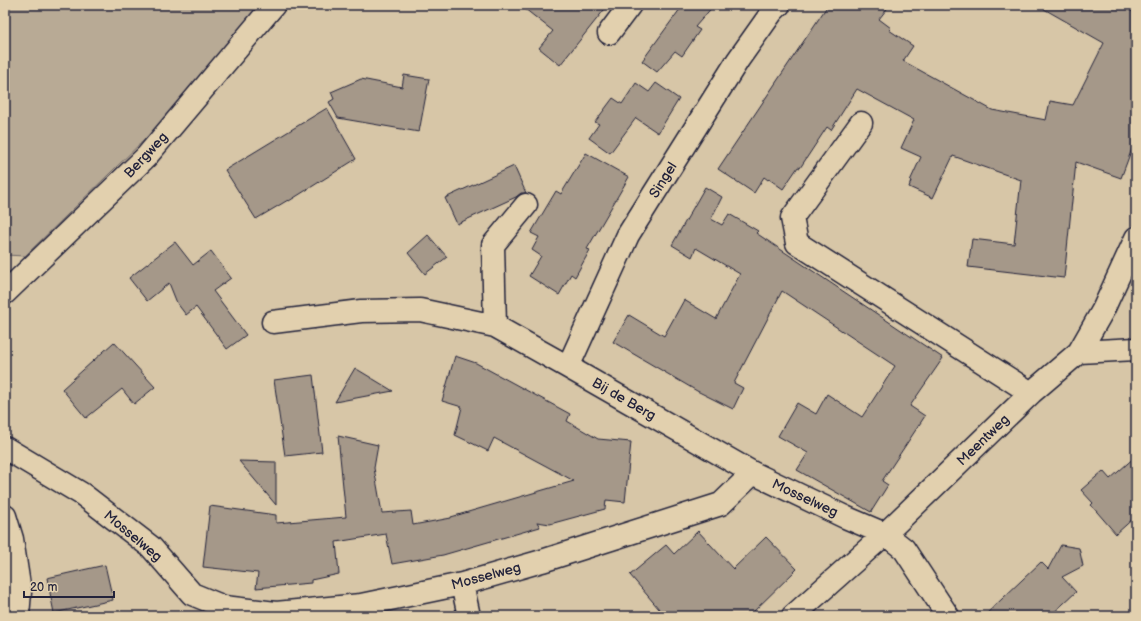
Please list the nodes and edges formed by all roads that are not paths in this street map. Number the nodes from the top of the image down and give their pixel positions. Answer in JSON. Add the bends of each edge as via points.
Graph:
{"nodes":[{"id":1,"x":274,"y":5,"type":"edge"},
{"id":2,"x":630,"y":5,"type":"edge"},
{"id":3,"x":779,"y":5,"type":"edge"},
{"id":4,"x":609,"y":33,"type":"dead end"},
{"id":5,"x":861,"y":123,"type":"dead end"},
{"id":6,"x":526,"y":205,"type":"dead end"},
{"id":7,"x":1136,"y":238,"type":"edge"},
{"id":8,"x":5,"y":293,"type":"edge"},
{"id":9,"x":274,"y":322,"type":"dead end"},
{"id":10,"x":495,"y":326,"type":"junction"},
{"id":11,"x":1136,"y":349,"type":"edge"},
{"id":12,"x":1079,"y":352,"type":"junction"},
{"id":13,"x":568,"y":367,"type":"junction"},
{"id":14,"x":1031,"y":393,"type":"junction"},
{"id":15,"x":6,"y":452,"type":"edge"},
{"id":16,"x":753,"y":473,"type":"junction"},
{"id":17,"x":5,"y":516,"type":"edge"},
{"id":18,"x":885,"y":534,"type":"junction"},
{"id":19,"x":462,"y":584,"type":"junction"},
{"id":20,"x":18,"y":616,"type":"edge"},
{"id":21,"x":469,"y":616,"type":"edge"},
{"id":22,"x":793,"y":616,"type":"edge"},
{"id":23,"x":948,"y":616,"type":"edge"}],
"edges":[{"from":1,"to":8,"type":"street","name":"Bergweg","via":[[146,157]]},
{"from":2,"to":4,"type":"street"},
{"from":3,"to":13,"type":"street","name":"Singel","via":[[738,60],[628,235]]},
{"from":5,"to":14,"type":"street","via":[[792,218],[796,243]]},
{"from":6,"to":10,"type":"street","via":[[493,244]]},
{"from":7,"to":12,"type":"street","name":"Meentweg","via":[[1103,310]]},
{"from":9,"to":10,"type":"street","name":"Bij de Berg","via":[[361,311],[420,310]]},
{"from":10,"to":13,"type":"street","name":"Bij de Berg"},
{"from":11,"to":12,"type":"street"},
{"from":12,"to":14,"type":"street","name":"Meentweg"},
{"from":13,"to":16,"type":"street","name":"Bij de Berg"},
{"from":14,"to":18,"type":"street","name":"Meentweg"},
{"from":15,"to":19,"type":"street","name":"Mosselweg","via":[[82,494],[151,547],[192,594],[224,607],[276,613],[361,605]]},
{"from":16,"to":18,"type":"street","name":"Mosselweg"},
{"from":16,"to":19,"type":"street","name":"Mosselweg","via":[[721,504],[550,559]]},
{"from":17,"to":20,"type":"street","via":[[12,539],[20,592]]},
{"from":18,"to":22,"type":"street","name":"Meentweg"},
{"from":18,"to":23,"type":"street","name":"Mosselweg","via":[[904,549]]},
{"from":19,"to":21,"type":"street"}]}
